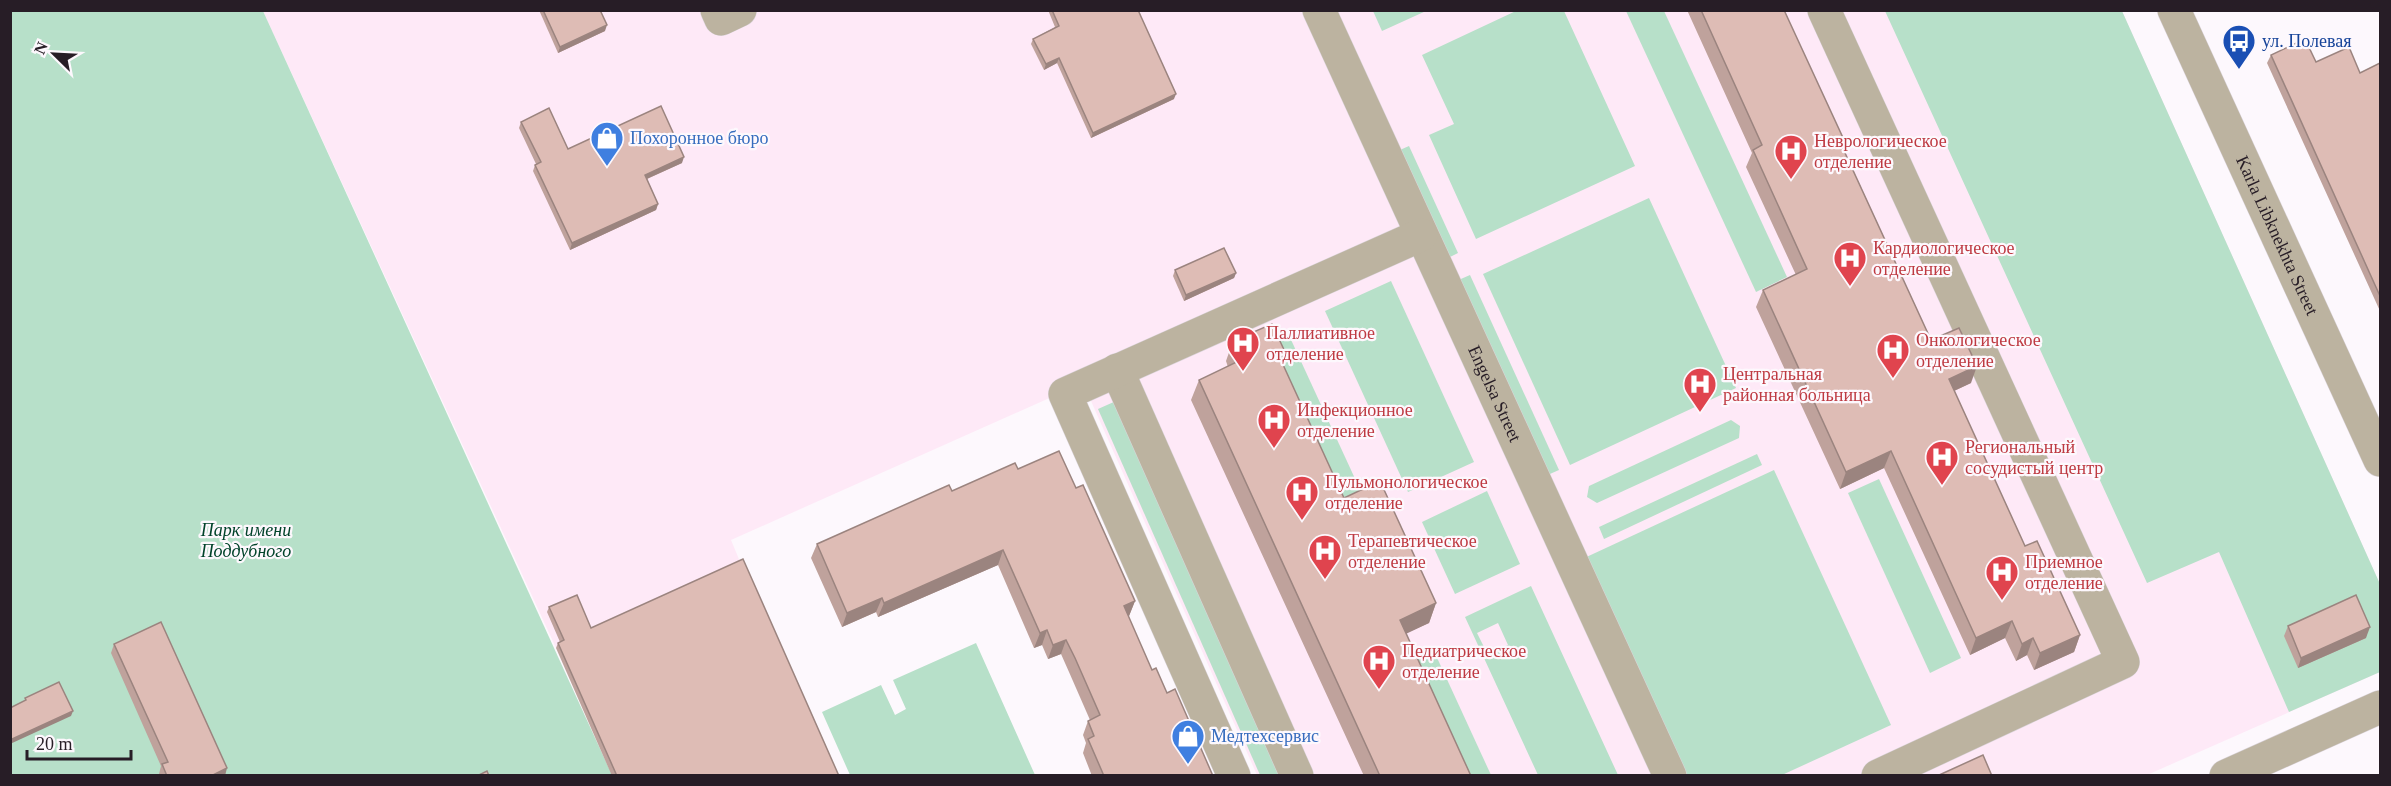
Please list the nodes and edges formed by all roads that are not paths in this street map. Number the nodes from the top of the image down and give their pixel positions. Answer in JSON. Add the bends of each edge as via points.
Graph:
{"nodes":[{"id":1,"x":717,"y":10,"type":"edge"},
{"id":2,"x":740,"y":10,"type":"edge"},
{"id":3,"x":1318,"y":10,"type":"edge"},
{"id":4,"x":1824,"y":10,"type":"edge"},
{"id":5,"x":2174,"y":10,"type":"edge"},
{"id":6,"x":1421,"y":235,"type":"junction"},
{"id":7,"x":1117,"y":370,"type":"junction"},
{"id":8,"x":2380,"y":460,"type":"edge"},
{"id":9,"x":2380,"y":707,"type":"edge"},
{"id":10,"x":1234,"y":776,"type":"edge"},
{"id":11,"x":1297,"y":776,"type":"edge"},
{"id":12,"x":1670,"y":776,"type":"edge"},
{"id":13,"x":1878,"y":776,"type":"edge"},
{"id":14,"x":2226,"y":776,"type":"edge"}],
"edges":[{"from":1,"to":2,"type":"street","via":[[721,19]]},
{"from":3,"to":6,"type":"street","name":"Engelsa Street"},
{"from":4,"to":13,"type":"street","via":[[2123,662]]},
{"from":5,"to":8,"type":"street","name":"Karla Libknekhta Street"},
{"from":6,"to":7,"type":"street"},
{"from":6,"to":12,"type":"street","name":"Engelsa Street"},
{"from":7,"to":10,"type":"street","via":[[1065,394]]},
{"from":7,"to":11,"type":"street"},
{"from":9,"to":14,"type":"street"}]}
